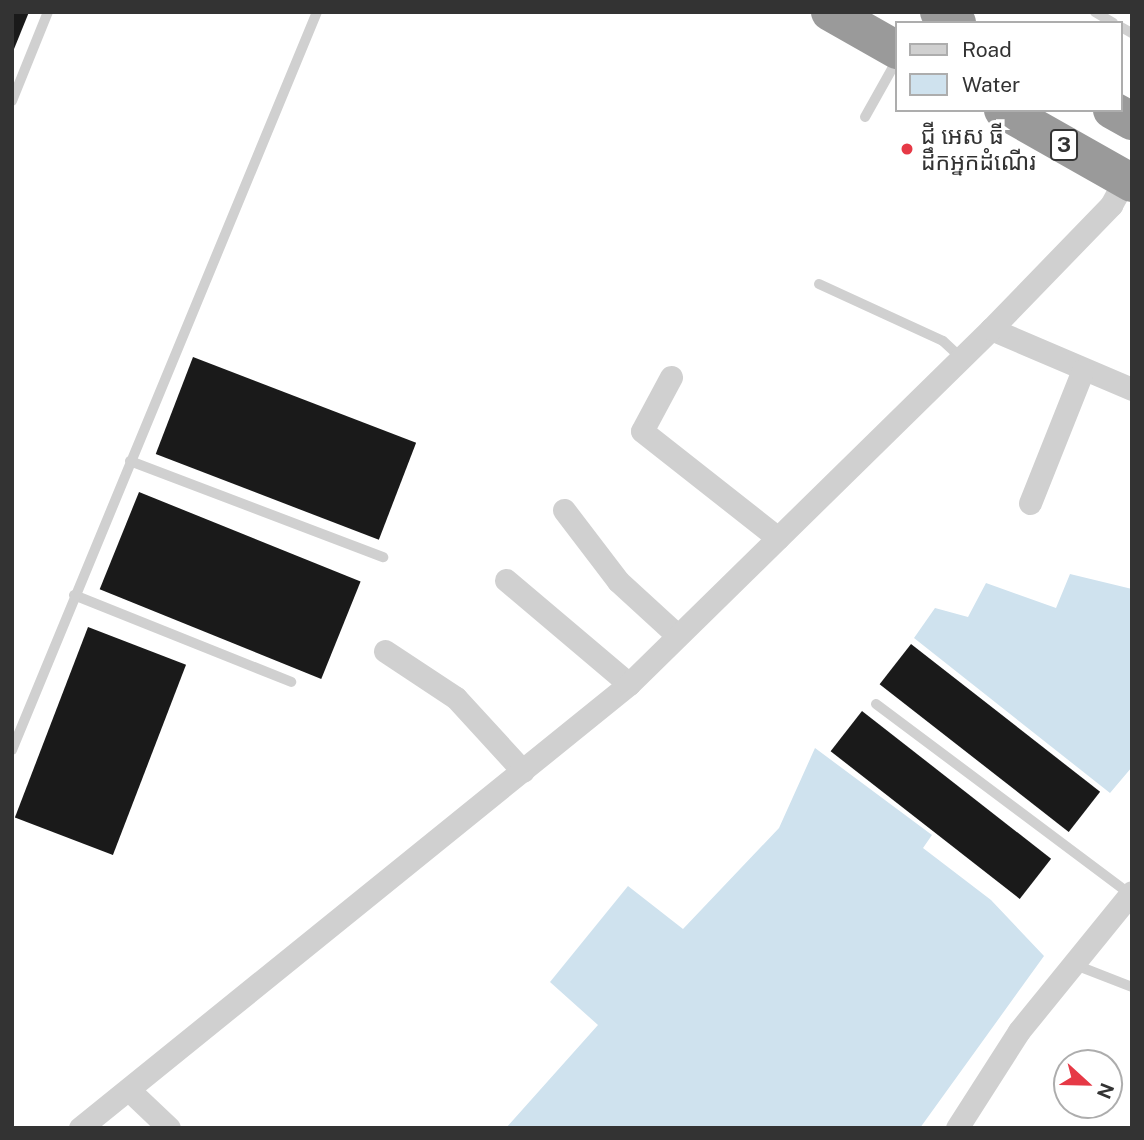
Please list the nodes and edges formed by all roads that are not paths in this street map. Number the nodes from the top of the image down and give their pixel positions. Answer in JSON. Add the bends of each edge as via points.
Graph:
{"nodes":[{"id":1,"x":48,"y":12,"type":"edge"},
{"id":2,"x":317,"y":12,"type":"edge"},
{"id":3,"x":830,"y":12,"type":"edge"},
{"id":4,"x":895,"y":49,"type":"edge"},
{"id":5,"x":895,"y":64,"type":"edge"},
{"id":6,"x":12,"y":101,"type":"edge"},
{"id":7,"x":1007,"y":112,"type":"edge"},
{"id":8,"x":1116,"y":112,"type":"edge"},
{"id":9,"x":865,"y":117,"type":"dead end"},
{"id":10,"x":1132,"y":121,"type":"edge"},
{"id":11,"x":1128,"y":181,"type":"edge"},
{"id":12,"x":819,"y":284,"type":"dead end"},
{"id":13,"x":990,"y":328,"type":"junction"},
{"id":14,"x":960,"y":357,"type":"junction"},
{"id":15,"x":1083,"y":370,"type":"junction"},
{"id":16,"x":671,"y":377,"type":"dead end"},
{"id":17,"x":1132,"y":389,"type":"edge"},
{"id":18,"x":130,"y":461,"type":"junction"},
{"id":19,"x":1030,"y":503,"type":"dead end"},
{"id":20,"x":564,"y":510,"type":"dead end"},
{"id":21,"x":778,"y":538,"type":"junction"},
{"id":22,"x":383,"y":557,"type":"dead end"},
{"id":23,"x":506,"y":580,"type":"dead end"},
{"id":24,"x":74,"y":595,"type":"junction"},
{"id":25,"x":677,"y":635,"type":"junction"},
{"id":26,"x":386,"y":652,"type":"dead end"},
{"id":27,"x":291,"y":682,"type":"dead end"},
{"id":28,"x":629,"y":684,"type":"junction"},
{"id":29,"x":876,"y":704,"type":"dead end"},
{"id":30,"x":12,"y":750,"type":"edge"},
{"id":31,"x":523,"y":771,"type":"junction"},
{"id":32,"x":1131,"y":893,"type":"edge"},
{"id":33,"x":1070,"y":963,"type":"junction"},
{"id":34,"x":1132,"y":987,"type":"edge"},
{"id":35,"x":128,"y":1090,"type":"junction"},
{"id":36,"x":80,"y":1128,"type":"edge"},
{"id":37,"x":169,"y":1128,"type":"edge"},
{"id":38,"x":957,"y":1128,"type":"edge"}],
"edges":[{"from":1,"to":6,"type":"lane"},
{"from":2,"to":18,"type":"lane"},
{"from":3,"to":4,"type":"highway"},
{"from":5,"to":9,"type":"lane"},
{"from":7,"to":11,"type":"highway","number":"3"},
{"from":8,"to":10,"type":"highway"},
{"from":11,"to":13,"type":"street","via":[[1111,205]]},
{"from":12,"to":14,"type":"lane","via":[[943,341]]},
{"from":13,"to":14,"type":"street"},
{"from":13,"to":15,"type":"street"},
{"from":14,"to":21,"type":"street"},
{"from":15,"to":17,"type":"street"},
{"from":15,"to":19,"type":"street"},
{"from":16,"to":21,"type":"street","via":[[642,431]]},
{"from":18,"to":22,"type":"lane"},
{"from":18,"to":24,"type":"lane"},
{"from":20,"to":25,"type":"street","via":[[618,581]]},
{"from":21,"to":25,"type":"street"},
{"from":23,"to":28,"type":"street"},
{"from":24,"to":27,"type":"lane"},
{"from":24,"to":30,"type":"lane"},
{"from":25,"to":28,"type":"street"},
{"from":26,"to":31,"type":"street","via":[[456,698]]},
{"from":28,"to":31,"type":"street"},
{"from":29,"to":32,"type":"lane"},
{"from":31,"to":35,"type":"street"},
{"from":32,"to":33,"type":"street"},
{"from":33,"to":34,"type":"lane"},
{"from":33,"to":38,"type":"street"},
{"from":35,"to":36,"type":"street"},
{"from":35,"to":37,"type":"street"}]}
